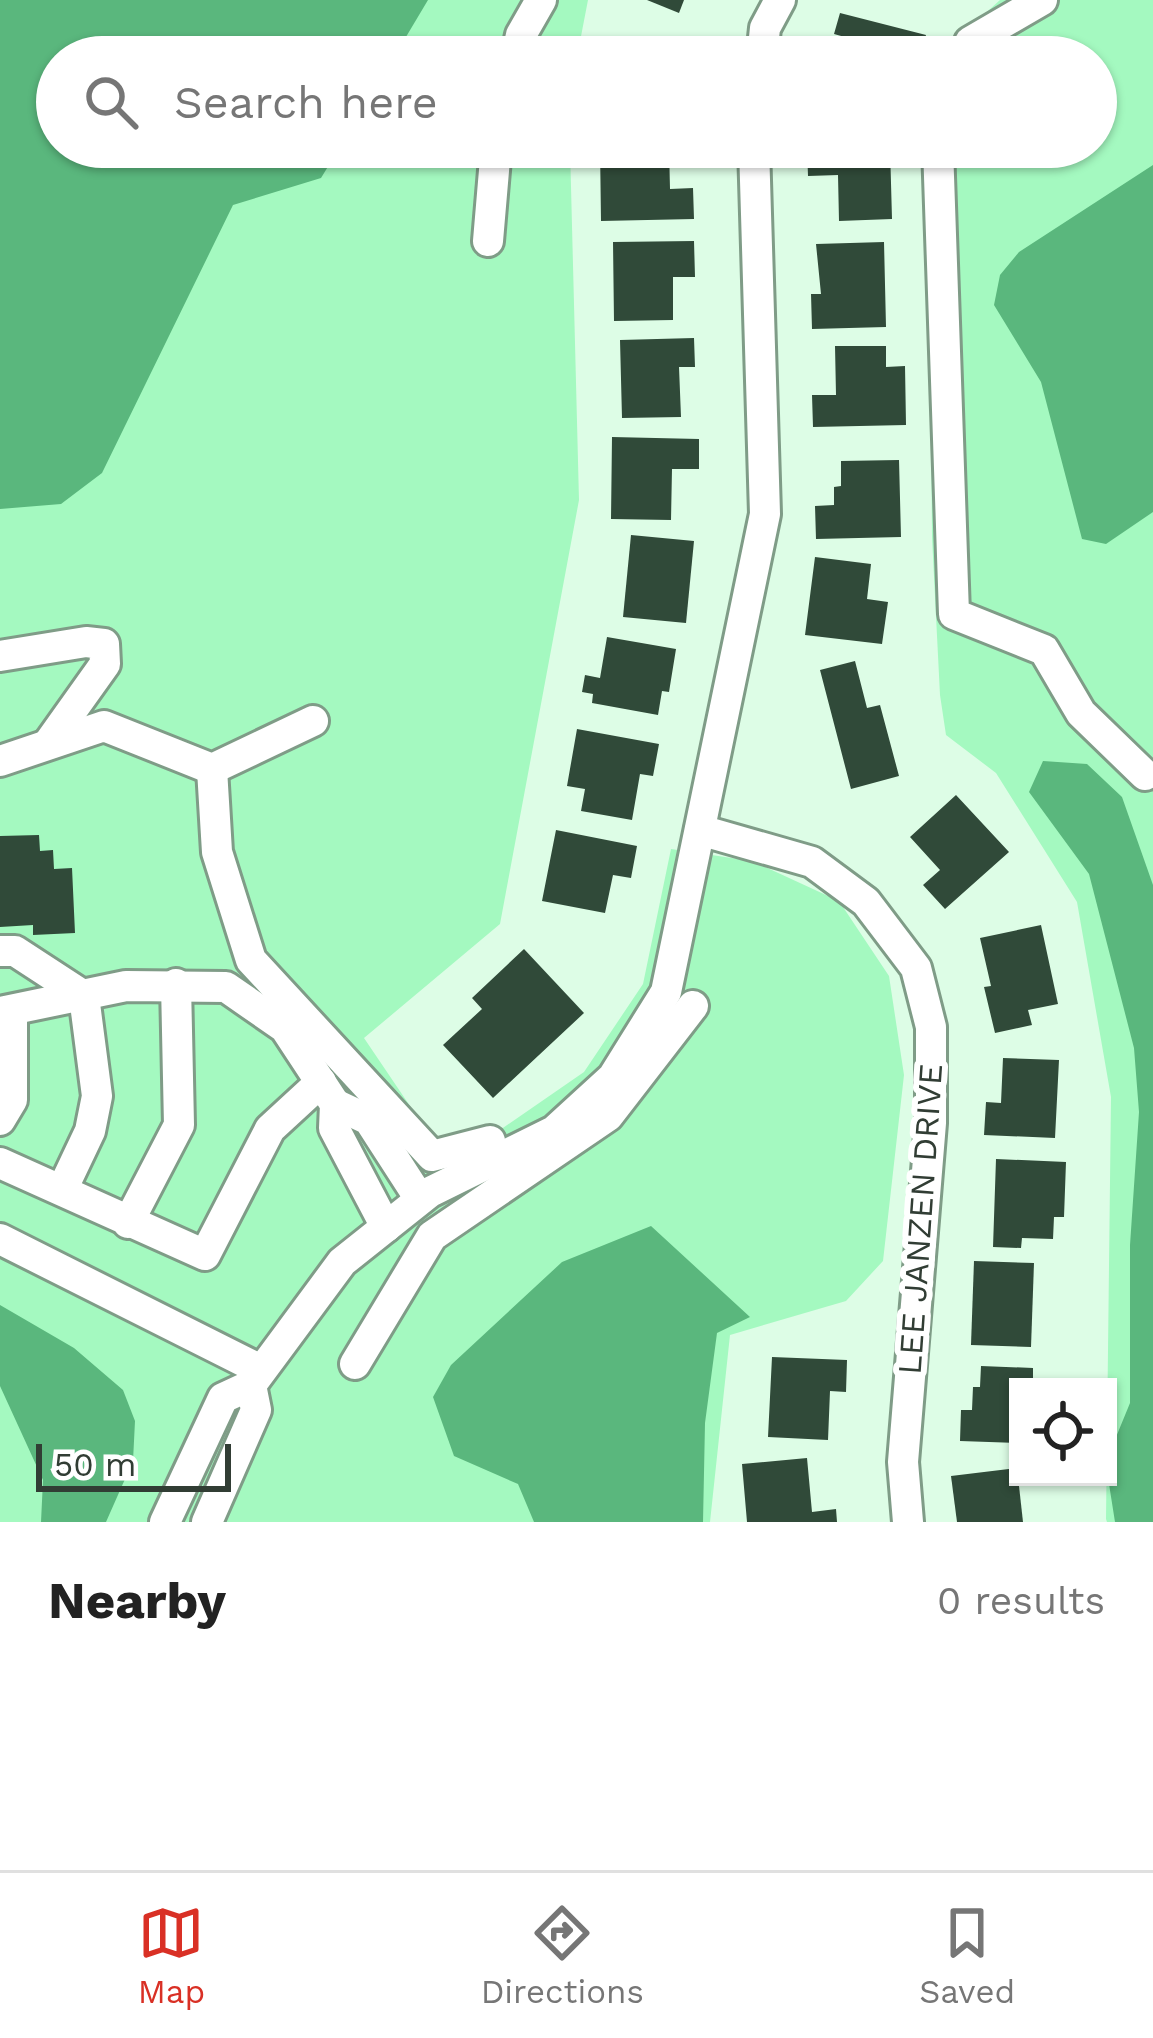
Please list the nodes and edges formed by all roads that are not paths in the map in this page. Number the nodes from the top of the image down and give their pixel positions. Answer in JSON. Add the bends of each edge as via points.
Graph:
{"nodes":[{"id":1,"x":541,"y":0,"type":"edge"},
{"id":2,"x":780,"y":0,"type":"edge"},
{"id":3,"x":1042,"y":0,"type":"edge"},
{"id":4,"x":521,"y":36,"type":"edge"},
{"id":5,"x":764,"y":36,"type":"edge"},
{"id":6,"x":980,"y":36,"type":"edge"},
{"id":7,"x":494,"y":168,"type":"edge"},
{"id":8,"x":755,"y":168,"type":"edge"},
{"id":9,"x":939,"y":168,"type":"edge"},
{"id":10,"x":488,"y":242,"type":"dead end"},
{"id":11,"x":0,"y":656,"type":"edge"},
{"id":12,"x":313,"y":721,"type":"dead end"},
{"id":13,"x":49,"y":744,"type":"junction"},
{"id":14,"x":0,"y":760,"type":"edge"},
{"id":15,"x":212,"y":769,"type":"junction"},
{"id":16,"x":1145,"y":775,"type":"dead end"},
{"id":17,"x":700,"y":830,"type":"junction"},
{"id":18,"x":0,"y":952,"type":"edge"},
{"id":19,"x":176,"y":984,"type":"junction"},
{"id":20,"x":84,"y":996,"type":"junction"},
{"id":21,"x":693,"y":1006,"type":"dead end"},
{"id":22,"x":6,"y":1012,"type":"edge"},
{"id":23,"x":328,"y":1093,"type":"junction"},
{"id":24,"x":0,"y":1120,"type":"edge"},
{"id":25,"x":490,"y":1142,"type":"dead end"},
{"id":26,"x":0,"y":1163,"type":"edge"},
{"id":27,"x":62,"y":1190,"type":"junction"},
{"id":28,"x":420,"y":1199,"type":"junction"},
{"id":29,"x":128,"y":1222,"type":"junction"},
{"id":30,"x":386,"y":1226,"type":"junction"},
{"id":31,"x":0,"y":1239,"type":"edge"},
{"id":32,"x":356,"y":1364,"type":"dead end"},
{"id":33,"x":255,"y":1377,"type":"junction"},
{"id":34,"x":164,"y":1522,"type":"edge"},
{"id":35,"x":207,"y":1522,"type":"edge"},
{"id":36,"x":908,"y":1522,"type":"edge"}],
"edges":[{"from":1,"to":4,"type":"street"},
{"from":2,"to":5,"type":"street"},
{"from":3,"to":6,"type":"street"},
{"from":7,"to":10,"type":"street"},
{"from":8,"to":17,"type":"street","via":[[765,514]]},
{"from":9,"to":16,"type":"street","via":[[954,614],[1044,650],[1081,713]]},
{"from":11,"to":13,"type":"street","via":[[104,644],[105,664]]},
{"from":12,"to":15,"type":"street"},
{"from":13,"to":14,"type":"street"},
{"from":13,"to":15,"type":"street","via":[[104,725]]},
{"from":15,"to":25,"type":"street","via":[[217,852],[251,961],[432,1156]]},
{"from":17,"to":28,"type":"street","via":[[666,992],[614,1077],[554,1132]]},
{"from":17,"to":36,"type":"street","name":"LEE JANZEN DRIVE","via":[[812,862],[866,902],[916,968],[931,1028],[931,1123],[903,1462]]},
{"from":18,"to":20,"type":"street","via":[[15,950]]},
{"from":19,"to":20,"type":"street"},
{"from":19,"to":23,"type":"street","via":[[226,987],[285,1028]]},
{"from":19,"to":29,"type":"street","via":[[179,1125]]},
{"from":20,"to":22,"type":"street"},
{"from":20,"to":27,"type":"street","via":[[98,1096]]},
{"from":21,"to":32,"type":"street","via":[[608,1115],[432,1236]]},
{"from":22,"to":24,"type":"street","via":[[12,1100]]},
{"from":23,"to":28,"type":"street","via":[[369,1120]]},
{"from":23,"to":29,"type":"street","via":[[270,1129],[205,1256]]},
{"from":23,"to":30,"type":"street","via":[[334,1129]]},
{"from":26,"to":27,"type":"street"},
{"from":27,"to":29,"type":"street"},
{"from":28,"to":30,"type":"street"},
{"from":30,"to":33,"type":"street","via":[[342,1262]]},
{"from":31,"to":33,"type":"street"},
{"from":33,"to":34,"type":"street","via":[[223,1398]]},
{"from":33,"to":35,"type":"street","via":[[256,1411]]}]}
